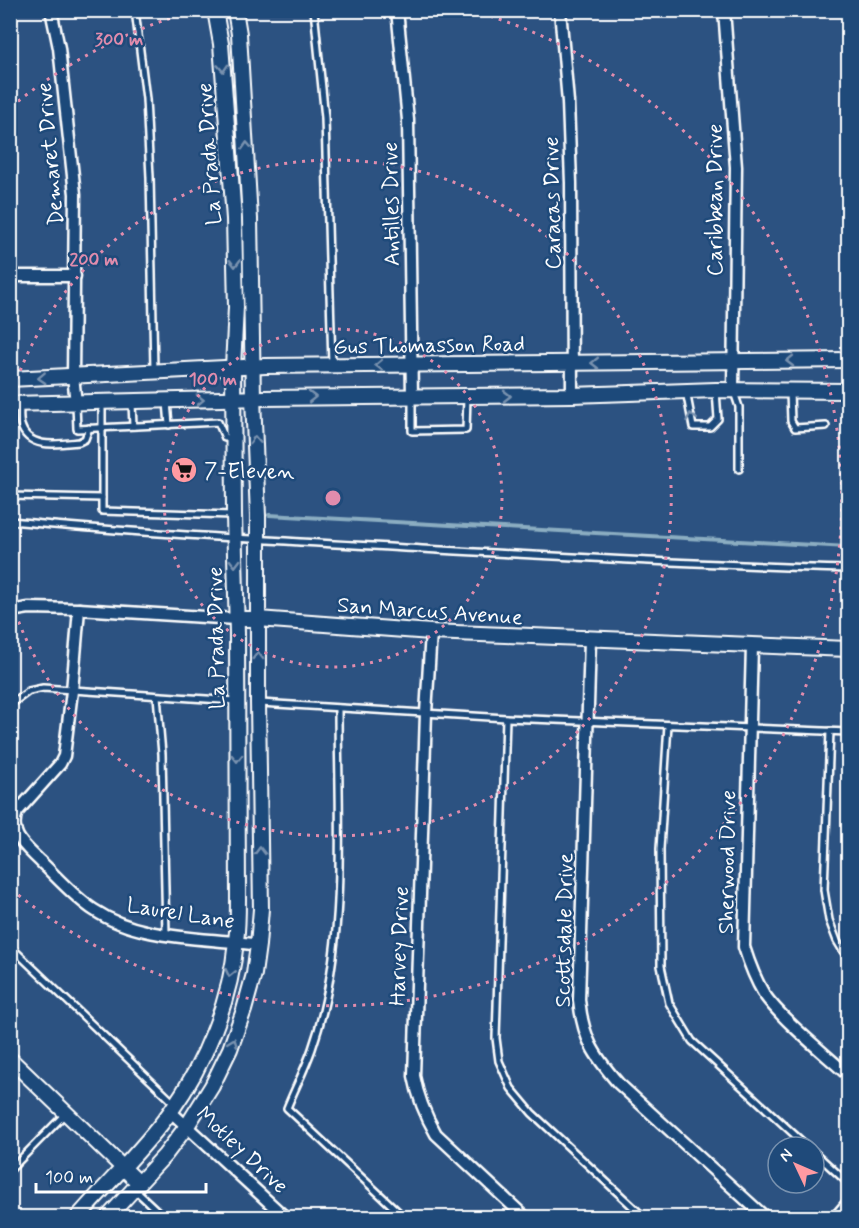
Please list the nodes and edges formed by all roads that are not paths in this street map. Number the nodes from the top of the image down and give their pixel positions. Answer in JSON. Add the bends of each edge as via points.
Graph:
{"nodes":[{"id":1,"x":51,"y":10,"type":"edge"},
{"id":2,"x":135,"y":10,"type":"edge"},
{"id":3,"x":215,"y":10,"type":"edge"},
{"id":4,"x":235,"y":10,"type":"edge"},
{"id":5,"x":314,"y":10,"type":"edge"},
{"id":6,"x":397,"y":10,"type":"edge"},
{"id":7,"x":560,"y":10,"type":"edge"},
{"id":8,"x":724,"y":10,"type":"edge"},
{"id":9,"x":250,"y":204,"type":"junction"},
{"id":10,"x":233,"y":205,"type":"junction"},
{"id":11,"x":10,"y":276,"type":"edge"},
{"id":12,"x":75,"y":276,"type":"junction"},
{"id":13,"x":849,"y":360,"type":"edge"},
{"id":14,"x":733,"y":362,"type":"junction"},
{"id":15,"x":571,"y":363,"type":"junction"},
{"id":16,"x":412,"y":365,"type":"junction"},
{"id":17,"x":233,"y":367,"type":"junction"},
{"id":18,"x":253,"y":367,"type":"junction"},
{"id":19,"x":332,"y":367,"type":"junction"},
{"id":20,"x":154,"y":371,"type":"junction"},
{"id":21,"x":73,"y":376,"type":"junction"},
{"id":22,"x":10,"y":379,"type":"edge"},
{"id":23,"x":716,"y":390,"type":"junction"},
{"id":24,"x":733,"y":390,"type":"junction"},
{"id":25,"x":686,"y":391,"type":"junction"},
{"id":26,"x":790,"y":392,"type":"junction"},
{"id":27,"x":849,"y":392,"type":"edge"},
{"id":28,"x":572,"y":395,"type":"junction"},
{"id":29,"x":467,"y":396,"type":"junction"},
{"id":30,"x":412,"y":397,"type":"junction"},
{"id":31,"x":253,"y":398,"type":"junction"},
{"id":32,"x":233,"y":399,"type":"junction"},
{"id":33,"x":166,"y":401,"type":"junction"},
{"id":34,"x":102,"y":402,"type":"junction"},
{"id":35,"x":132,"y":402,"type":"junction"},
{"id":36,"x":76,"y":403,"type":"junction"},
{"id":37,"x":15,"y":404,"type":"edge"},
{"id":38,"x":168,"y":425,"type":"junction"},
{"id":39,"x":133,"y":426,"type":"junction"},
{"id":40,"x":826,"y":426,"type":"dead end"},
{"id":41,"x":89,"y":428,"type":"junction"},
{"id":42,"x":102,"y":428,"type":"junction"},
{"id":43,"x":234,"y":438,"type":"junction"},
{"id":44,"x":739,"y":469,"type":"dead end"},
{"id":45,"x":10,"y":496,"type":"edge"},
{"id":46,"x":102,"y":498,"type":"junction"},
{"id":47,"x":234,"y":515,"type":"junction"},
{"id":48,"x":10,"y":521,"type":"edge"},
{"id":49,"x":234,"y":538,"type":"junction"},
{"id":50,"x":258,"y":540,"type":"junction"},
{"id":51,"x":849,"y":569,"type":"edge"},
{"id":52,"x":79,"y":609,"type":"junction"},
{"id":53,"x":10,"y":611,"type":"edge"},
{"id":54,"x":236,"y":619,"type":"junction"},
{"id":55,"x":258,"y":619,"type":"junction"},
{"id":56,"x":431,"y":632,"type":"junction"},
{"id":57,"x":590,"y":640,"type":"junction"},
{"id":58,"x":752,"y":646,"type":"junction"},
{"id":59,"x":849,"y":650,"type":"edge"},
{"id":60,"x":72,"y":691,"type":"junction"},
{"id":61,"x":157,"y":696,"type":"junction"},
{"id":62,"x":237,"y":701,"type":"junction"},
{"id":63,"x":258,"y":703,"type":"junction"},
{"id":64,"x":10,"y":705,"type":"edge"},
{"id":65,"x":338,"y":708,"type":"junction"},
{"id":66,"x":426,"y":713,"type":"junction"},
{"id":67,"x":506,"y":718,"type":"junction"},
{"id":68,"x":587,"y":721,"type":"junction"},
{"id":69,"x":668,"y":724,"type":"junction"},
{"id":70,"x":749,"y":728,"type":"junction"},
{"id":71,"x":830,"y":731,"type":"junction"},
{"id":72,"x":849,"y":732,"type":"edge"},
{"id":73,"x":166,"y":934,"type":"junction"},
{"id":74,"x":236,"y":941,"type":"junction"},
{"id":75,"x":258,"y":945,"type":"junction"},
{"id":76,"x":10,"y":946,"type":"edge"},
{"id":77,"x":849,"y":959,"type":"edge"},
{"id":78,"x":10,"y":1059,"type":"edge"},
{"id":79,"x":849,"y":1075,"type":"edge"},
{"id":80,"x":173,"y":1108,"type":"junction"},
{"id":81,"x":66,"y":1113,"type":"junction"},
{"id":82,"x":187,"y":1126,"type":"junction"},
{"id":83,"x":795,"y":1135,"type":"edge"},
{"id":84,"x":826,"y":1163,"type":"edge"},
{"id":85,"x":123,"y":1168,"type":"junction"},
{"id":86,"x":10,"y":1170,"type":"edge"},
{"id":87,"x":849,"y":1183,"type":"edge"},
{"id":88,"x":136,"y":1186,"type":"junction"},
{"id":89,"x":849,"y":1203,"type":"edge"},
{"id":90,"x":77,"y":1218,"type":"edge"},
{"id":91,"x":107,"y":1218,"type":"edge"},
{"id":92,"x":165,"y":1218,"type":"edge"},
{"id":93,"x":286,"y":1218,"type":"edge"},
{"id":94,"x":405,"y":1218,"type":"edge"},
{"id":95,"x":526,"y":1218,"type":"edge"},
{"id":96,"x":645,"y":1218,"type":"edge"},
{"id":97,"x":766,"y":1218,"type":"edge"},
{"id":98,"x":835,"y":1218,"type":"edge"}],
"edges":[{"from":1,"to":12,"type":"street","name":"Demaret Drive","via":[[59,48],[75,194]]},
{"from":2,"to":20,"type":"lane","via":[[146,99]]},
{"from":3,"to":10,"type":"main road","name":"La Prada Drive","one_way":true},
{"from":9,"to":4,"type":"main road","name":"La Prada Drive","one_way":true},
{"from":5,"to":19,"type":"lane","via":[[325,118]]},
{"from":6,"to":16,"type":"street","name":"Antilles Drive","via":[[408,120]]},
{"from":7,"to":15,"type":"street","name":"Caracas Drive","via":[[571,183]]},
{"from":8,"to":14,"type":"street","name":"Caribbean Drive","via":[[736,166]]},
{"from":9,"to":10,"type":"main road"},
{"from":9,"to":18,"type":"main road","name":"La Prada Drive"},
{"from":10,"to":17,"type":"main road","name":"La Prada Drive","one_way":true},
{"from":11,"to":12,"type":"street"},
{"from":12,"to":21,"type":"street","name":"Demaret Drive"},
{"from":13,"to":14,"type":"main road","name":"Gus Thomasson Road","one_way":true},
{"from":14,"to":15,"type":"main road","name":"Gus Thomasson Road","one_way":true},
{"from":14,"to":24,"type":"street","name":"Caribbean Drive"},
{"from":15,"to":16,"type":"main road","name":"Gus Thomasson Road"},
{"from":15,"to":28,"type":"street","name":"Caracas Drive"},
{"from":16,"to":19,"type":"main road","name":"Gus Thomasson Road","one_way":true},
{"from":16,"to":30,"type":"street","name":"Antilles Drive"},
{"from":17,"to":18,"type":"main road","name":"Gus Thomasson Road"},
{"from":17,"to":20,"type":"main road","name":"Gus Thomasson Road"},
{"from":17,"to":32,"type":"main road","name":"La Prada Drive"},
{"from":18,"to":19,"type":"main road","name":"Gus Thomasson Road"},
{"from":18,"to":31,"type":"main road","name":"La Prada Drive"},
{"from":20,"to":21,"type":"main road","name":"Gus Thomasson Road"},
{"from":21,"to":22,"type":"main road","name":"Gus Thomasson Road","one_way":true},
{"from":21,"to":36,"type":"street","name":"Demaret Drive"},
{"from":23,"to":24,"type":"main road"},
{"from":23,"to":25,"type":"main road"},
{"from":23,"to":25,"type":"lane","one_way":true,"via":[[718,418],[710,428],[693,427]]},
{"from":24,"to":26,"type":"main road"},
{"from":24,"to":44,"type":"lane","via":[[739,407]]},
{"from":25,"to":28,"type":"main road"},
{"from":26,"to":27,"type":"main road"},
{"from":26,"to":40,"type":"lane","via":[[795,428]]},
{"from":29,"to":28,"type":"main road","one_way":true},
{"from":29,"to":30,"type":"main road"},
{"from":29,"to":30,"type":"lane","via":[[466,430],[412,431]]},
{"from":31,"to":30,"type":"main road","one_way":true},
{"from":31,"to":32,"type":"main road"},
{"from":50,"to":31,"type":"main road","name":"La Prada Drive","one_way":true},
{"from":33,"to":32,"type":"main road","one_way":true},
{"from":32,"to":43,"type":"main road","name":"La Prada Drive"},
{"from":33,"to":35,"type":"main road"},
{"from":33,"to":38,"type":"lane"},
{"from":34,"to":35,"type":"main road"},
{"from":34,"to":36,"type":"main road"},
{"from":34,"to":42,"type":"lane"},
{"from":35,"to":39,"type":"lane"},
{"from":36,"to":37,"type":"main road"},
{"from":36,"to":41,"type":"lane","via":[[77,429]]},
{"from":37,"to":41,"type":"lane","via":[[26,435],[38,443],[79,442],[85,439]]},
{"from":38,"to":39,"type":"lane"},
{"from":38,"to":43,"type":"lane","via":[[218,422],[225,438]]},
{"from":39,"to":42,"type":"lane"},
{"from":41,"to":42,"type":"lane"},
{"from":42,"to":46,"type":"lane"},
{"from":43,"to":47,"type":"main road","name":"La Prada Drive"},
{"from":45,"to":46,"type":"lane"},
{"from":46,"to":47,"type":"lane","via":[[102,511]]},
{"from":47,"to":49,"type":"main road","name":"La Prada Drive"},
{"from":48,"to":49,"type":"lane"},
{"from":49,"to":50,"type":"lane"},
{"from":49,"to":54,"type":"main road","name":"La Prada Drive","one_way":true},
{"from":50,"to":51,"type":"lane"},
{"from":50,"to":55,"type":"main road","name":"La Prada Drive"},
{"from":52,"to":53,"type":"street","name":"San Marcus Avenue"},
{"from":52,"to":54,"type":"street","name":"San Marcus Avenue"},
{"from":52,"to":60,"type":"street","name":"Laurel Lane"},
{"from":54,"to":55,"type":"main road","name":"San Marcus Avenue"},
{"from":54,"to":62,"type":"main road","name":"La Prada Drive"},
{"from":55,"to":56,"type":"main road","name":"San Marcus Avenue"},
{"from":63,"to":55,"type":"main road","name":"La Prada Drive","one_way":true},
{"from":56,"to":57,"type":"main road","name":"San Marcus Avenue"},
{"from":56,"to":66,"type":"street","name":"Harvey Drive"},
{"from":57,"to":58,"type":"main road","name":"San Marcus Avenue"},
{"from":57,"to":68,"type":"street","name":"Scottsdale Drive"},
{"from":58,"to":59,"type":"main road","name":"San Marcus Avenue"},
{"from":58,"to":70,"type":"street","name":"Sherwood Drive"},
{"from":60,"to":61,"type":"lane"},
{"from":60,"to":64,"type":"lane","via":[[29,691]]},
{"from":60,"to":73,"type":"street","name":"Laurel Lane","via":[[64,756],[17,812],[15,832],[93,910],[121,924]]},
{"from":61,"to":62,"type":"lane"},
{"from":61,"to":73,"type":"lane","via":[[161,722]]},
{"from":62,"to":74,"type":"main road","name":"La Prada Drive","one_way":true},
{"from":63,"to":65,"type":"lane"},
{"from":75,"to":63,"type":"main road","name":"La Prada Drive","one_way":true},
{"from":65,"to":66,"type":"lane"},
{"from":65,"to":94,"type":"lane","via":[[339,900],[335,941],[312,1048],[287,1108]]},
{"from":66,"to":67,"type":"lane"},
{"from":66,"to":95,"type":"street","name":"Harvey Drive","via":[[416,1087],[436,1134]]},
{"from":67,"to":68,"type":"lane"},
{"from":67,"to":96,"type":"lane","via":[[496,1038],[499,1061],[511,1088],[532,1113]]},
{"from":68,"to":69,"type":"lane"},
{"from":68,"to":97,"type":"street","name":"Scottsdale Drive","via":[[579,999],[585,1033],[601,1063],[618,1083]]},
{"from":69,"to":70,"type":"lane"},
{"from":69,"to":83,"type":"lane","via":[[660,873],[661,966],[669,1004],[692,1041]]},
{"from":70,"to":71,"type":"lane"},
{"from":70,"to":79,"type":"street","name":"Sherwood Drive","via":[[744,947],[765,995]]},
{"from":71,"to":72,"type":"lane"},
{"from":71,"to":77,"type":"lane","via":[[824,890],[829,920]]},
{"from":73,"to":74,"type":"street","name":"Laurel Lane"},
{"from":74,"to":75,"type":"street","name":"Laurel Lane"},
{"from":74,"to":80,"type":"main road","name":"La Prada Drive","one_way":true,"via":[[218,1018],[202,1058]]},
{"from":82,"to":75,"type":"main road","name":"La Prada Drive","one_way":true,"via":[[230,1049],[251,983]]},
{"from":76,"to":80,"type":"lane"},
{"from":78,"to":81,"type":"main road"},
{"from":80,"to":82,"type":"street","name":"Motley Drive"},
{"from":80,"to":85,"type":"main road","name":"La Prada Drive"},
{"from":81,"to":85,"type":"main road"},
{"from":81,"to":86,"type":"lane"},
{"from":82,"to":88,"type":"main road","name":"La Prada Drive"},
{"from":82,"to":93,"type":"street","name":"Motley Drive"},
{"from":84,"to":87,"type":"lane"},
{"from":85,"to":88,"type":"main road"},
{"from":85,"to":90,"type":"main road","name":"La Prada Drive"},
{"from":88,"to":91,"type":"main road","name":"La Prada Drive"},
{"from":88,"to":92,"type":"lane"},
{"from":89,"to":98,"type":"street"}]}
